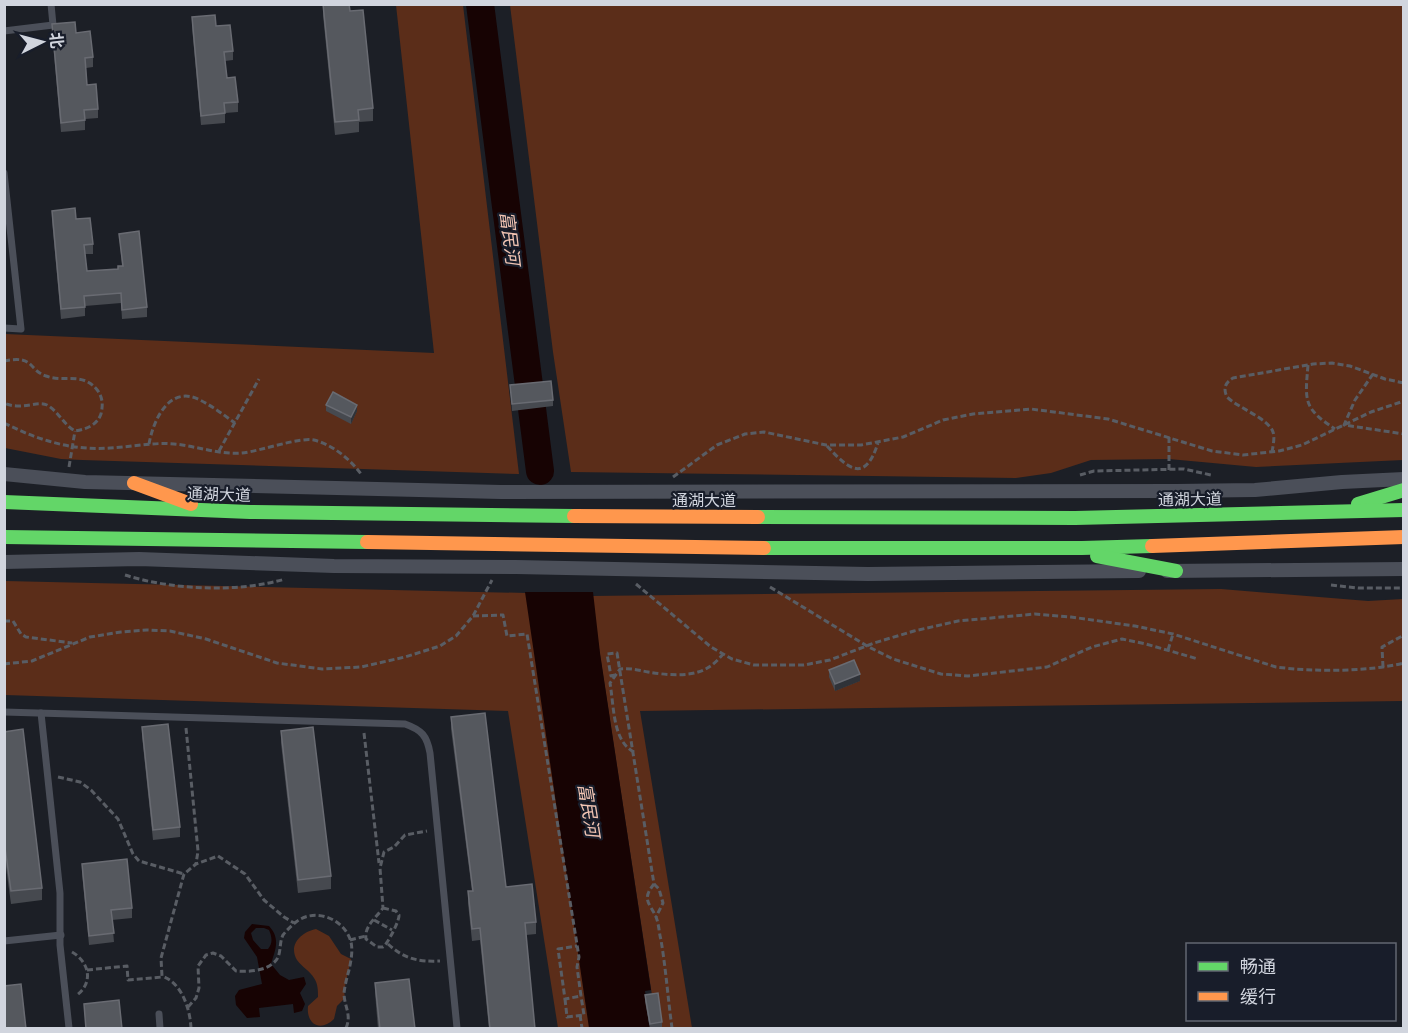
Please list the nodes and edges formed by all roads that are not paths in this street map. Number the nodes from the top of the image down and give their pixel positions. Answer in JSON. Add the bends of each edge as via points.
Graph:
{"nodes":[{"id":1,"x":51,"y":4,"type":"edge"},
{"id":2,"x":4,"y":31,"type":"edge"},
{"id":3,"x":4,"y":173,"type":"edge"},
{"id":4,"x":4,"y":328,"type":"edge"},
{"id":5,"x":4,"y":474,"type":"edge"},
{"id":6,"x":1404,"y":479,"type":"edge"},
{"id":7,"x":134,"y":483,"type":"junction"},
{"id":8,"x":1404,"y":490,"type":"edge"},
{"id":9,"x":4,"y":502,"type":"edge"},
{"id":10,"x":1404,"y":510,"type":"edge"},
{"id":11,"x":212,"y":511,"type":"junction"},
{"id":12,"x":1334,"y":512,"type":"junction"},
{"id":13,"x":4,"y":537,"type":"edge"},
{"id":14,"x":1404,"y":537,"type":"edge"},
{"id":15,"x":1055,"y":548,"type":"junction"},
{"id":16,"x":4,"y":561,"type":"edge"},
{"id":17,"x":1404,"y":569,"type":"edge"},
{"id":18,"x":1176,"y":571,"type":"junction"},
{"id":19,"x":4,"y":711,"type":"edge"},
{"id":20,"x":41,"y":713,"type":"junction"},
{"id":21,"x":61,"y":935,"type":"junction"},
{"id":22,"x":4,"y":941,"type":"edge"},
{"id":23,"x":159,"y":1014,"type":"dead end"},
{"id":24,"x":69,"y":1029,"type":"edge"},
{"id":25,"x":160,"y":1029,"type":"edge"},
{"id":26,"x":458,"y":1029,"type":"edge"}],
"edges":[{"from":1,"to":2,"type":"lane","via":[[53,25]]},
{"from":3,"to":4,"type":"lane","via":[[21,329]]},
{"from":5,"to":7,"type":"street"},
{"from":6,"to":7,"type":"street","via":[[1255,490],[1046,492],[501,492]]},
{"from":7,"to":11,"type":"main road"},
{"from":8,"to":12,"type":"main road"},
{"from":9,"to":11,"type":"main road","name":"通湖大道"},
{"from":10,"to":12,"type":"main road","name":"通湖大道"},
{"from":11,"to":12,"type":"main road","name":"通湖大道","via":[[1075,518]]},
{"from":13,"to":15,"type":"main road","via":[[799,549]]},
{"from":14,"to":15,"type":"main road"},
{"from":15,"to":18,"type":"main road"},
{"from":16,"to":18,"type":"street","via":[[139,559],[868,574]]},
{"from":17,"to":18,"type":"street"},
{"from":19,"to":20,"type":"lane"},
{"from":20,"to":21,"type":"lane"},
{"from":20,"to":26,"type":"lane","via":[[405,724],[423,732],[428,741]]},
{"from":21,"to":22,"type":"lane"},
{"from":21,"to":24,"type":"lane"},
{"from":23,"to":25,"type":"lane"}]}
